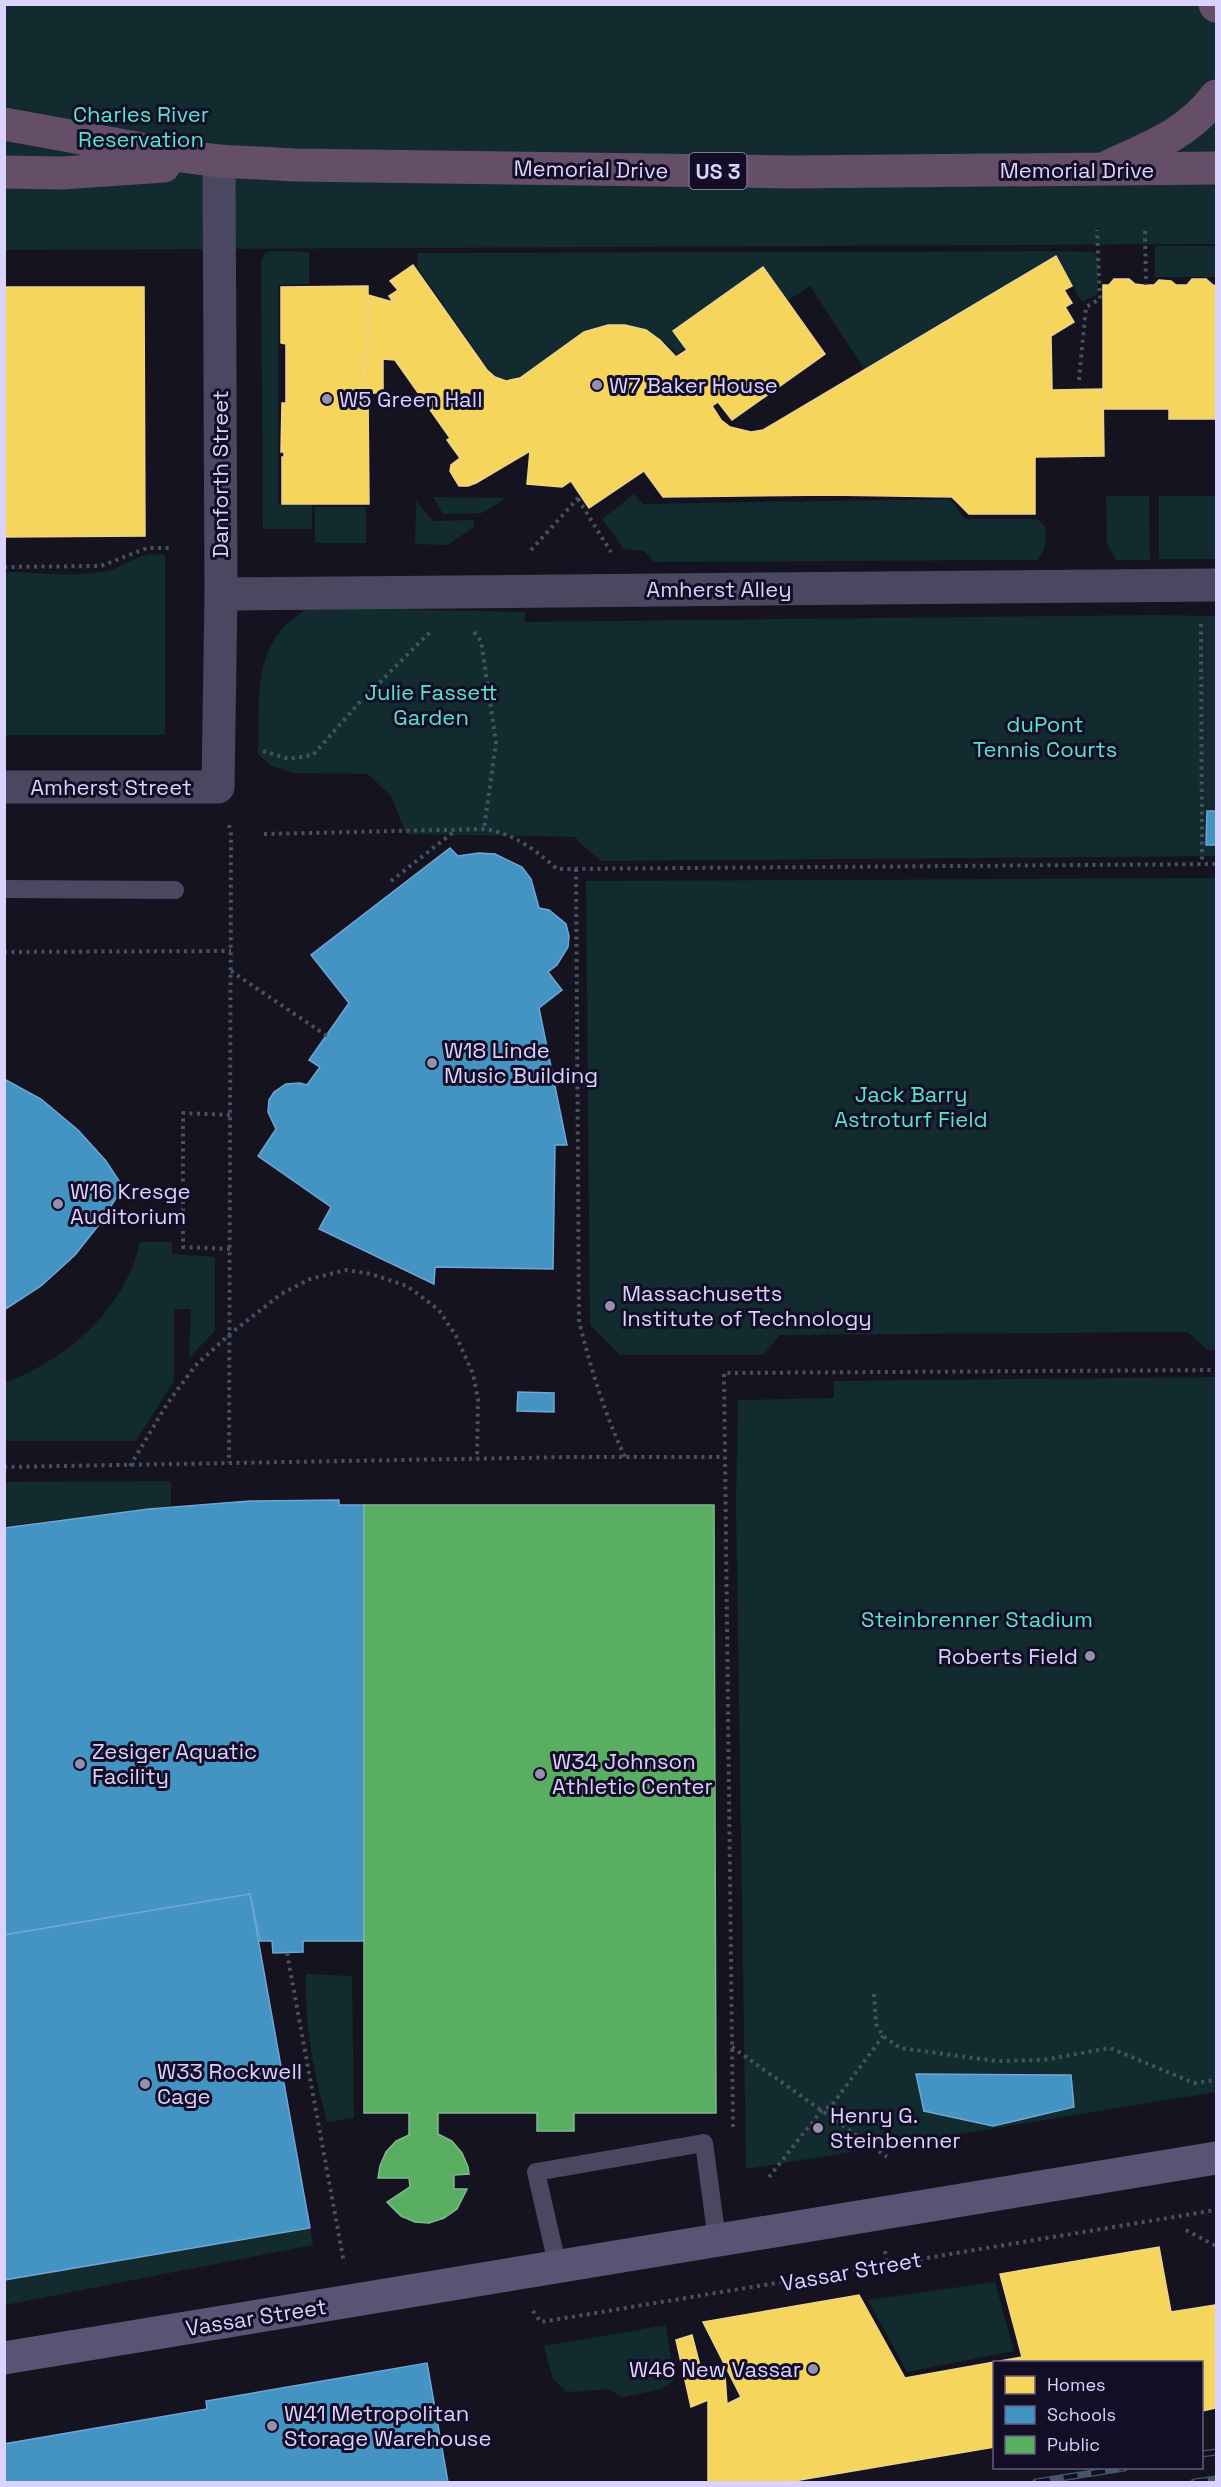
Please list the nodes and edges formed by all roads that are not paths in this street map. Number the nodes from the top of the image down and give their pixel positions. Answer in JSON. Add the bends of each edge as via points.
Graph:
{"nodes":[{"id":1,"x":1216,"y":96,"type":"edge"},
{"id":2,"x":4,"y":124,"type":"edge"},
{"id":3,"x":219,"y":161,"type":"junction"},
{"id":4,"x":1216,"y":168,"type":"edge"},
{"id":5,"x":1099,"y":170,"type":"junction"},
{"id":6,"x":4,"y":172,"type":"edge"},
{"id":7,"x":1216,"y":585,"type":"edge"},
{"id":8,"x":221,"y":594,"type":"junction"},
{"id":9,"x":4,"y":787,"type":"edge"},
{"id":10,"x":218,"y":787,"type":"joint"},
{"id":11,"x":4,"y":889,"type":"edge"},
{"id":12,"x":175,"y":890,"type":"dead end"},
{"id":13,"x":1216,"y":2158,"type":"edge"},
{"id":14,"x":717,"y":2240,"type":"junction"},
{"id":15,"x":558,"y":2268,"type":"junction"},
{"id":16,"x":4,"y":2358,"type":"edge"}],
"edges":[{"from":1,"to":5,"type":"highway","via":[[1183,130]]},
{"from":2,"to":3,"type":"highway","name":"Memorial Drive"},
{"from":3,"to":5,"type":"highway","name":"Memorial Drive","number":"US 3","via":[[792,172]]},
{"from":3,"to":6,"type":"highway","via":[[62,173]]},
{"from":3,"to":8,"type":"street","name":"Danforth Street"},
{"from":4,"to":5,"type":"highway","name":"Memorial Drive","number":"US 3"},
{"from":7,"to":8,"type":"street","name":"Amherst Alley"},
{"from":8,"to":10,"type":"street","name":"Danforth Street"},
{"from":9,"to":10,"type":"street","name":"Amherst Street"},
{"from":11,"to":12,"type":"lane"},
{"from":13,"to":14,"type":"main road","name":"Vassar Street"},
{"from":14,"to":15,"type":"main road","name":"Vassar Street"},
{"from":14,"to":15,"type":"lane","via":[[704,2143],[536,2172]]},
{"from":15,"to":16,"type":"main road","name":"Vassar Street"}]}
